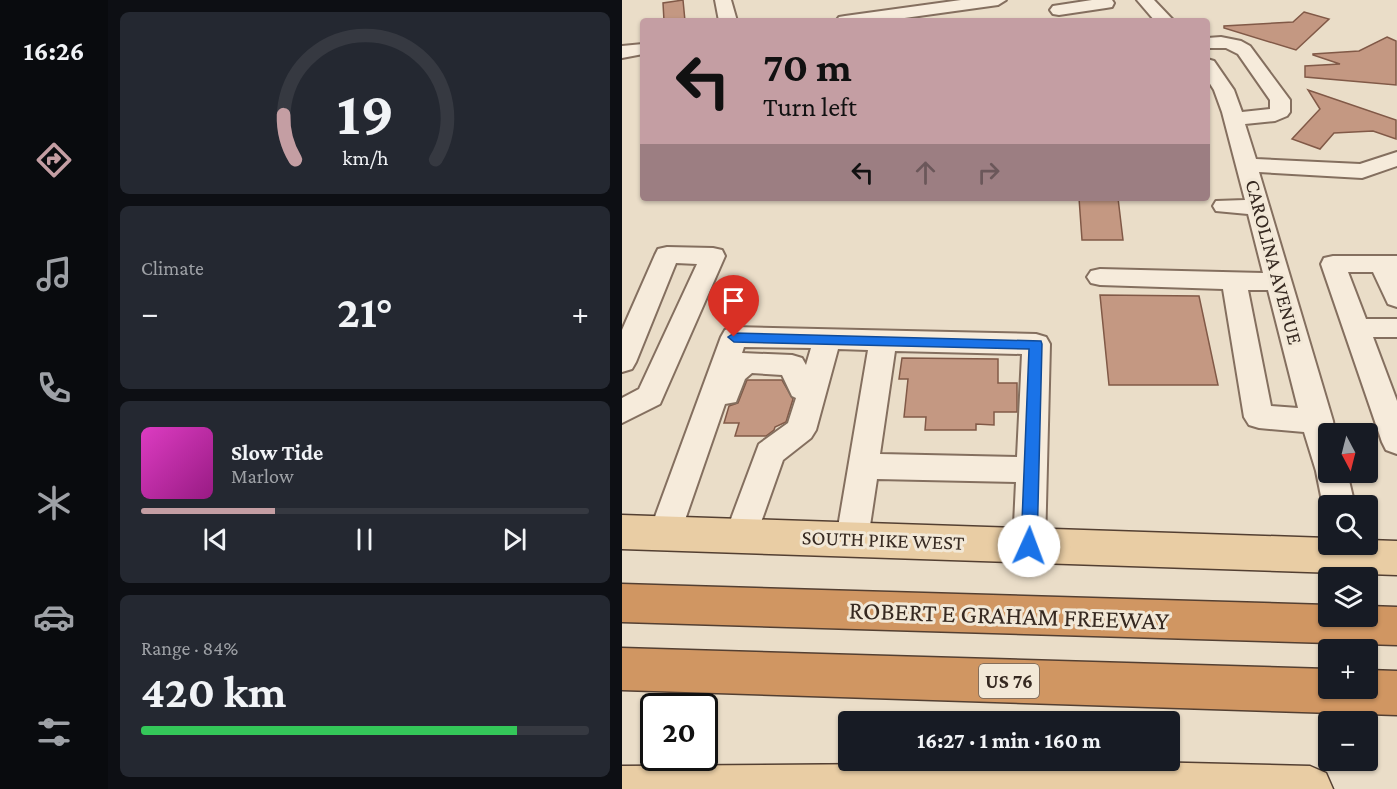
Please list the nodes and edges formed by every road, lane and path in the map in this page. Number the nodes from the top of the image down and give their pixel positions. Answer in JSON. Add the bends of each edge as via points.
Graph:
{"nodes":[{"id":1,"x":723,"y":0,"type":"edge"},
{"id":2,"x":998,"y":0,"type":"edge"},
{"id":3,"x":1145,"y":0,"type":"edge"},
{"id":4,"x":1078,"y":3,"type":"edge"},
{"id":5,"x":1106,"y":3,"type":"dead end"},
{"id":6,"x":1059,"y":10,"type":"dead end"},
{"id":7,"x":912,"y":17,"type":"edge"},
{"id":8,"x":727,"y":18,"type":"edge"},
{"id":9,"x":895,"y":18,"type":"edge"},
{"id":10,"x":1162,"y":18,"type":"edge"},
{"id":11,"x":1210,"y":43,"type":"edge"},
{"id":12,"x":640,"y":49,"type":"edge"},
{"id":13,"x":622,"y":52,"type":"edge"},
{"id":14,"x":1210,"y":69,"type":"edge"},
{"id":15,"x":1227,"y":114,"type":"junction"},
{"id":16,"x":1396,"y":158,"type":"edge"},
{"id":17,"x":1247,"y":165,"type":"junction"},
{"id":18,"x":1224,"y":206,"type":"dead end"},
{"id":19,"x":1259,"y":207,"type":"junction"},
{"id":20,"x":1389,"y":264,"type":"edge"},
{"id":21,"x":1100,"y":277,"type":"dead end"},
{"id":22,"x":1234,"y":281,"type":"junction"},
{"id":23,"x":1280,"y":282,"type":"junction"},
{"id":24,"x":1396,"y":298,"type":"edge"},
{"id":25,"x":1355,"y":328,"type":"junction"},
{"id":26,"x":1396,"y":328,"type":"edge"},
{"id":27,"x":827,"y":339,"type":"junction"},
{"id":28,"x":883,"y":341,"type":"junction"},
{"id":29,"x":622,"y":362,"type":"edge"},
{"id":30,"x":812,"y":393,"type":"junction"},
{"id":31,"x":622,"y":412,"type":"edge"},
{"id":32,"x":1318,"y":422,"type":"joint"},
{"id":33,"x":702,"y":427,"type":"junction"},
{"id":34,"x":1396,"y":442,"type":"edge"},
{"id":35,"x":864,"y":466,"type":"junction"},
{"id":36,"x":1032,"y":470,"type":"junction"},
{"id":37,"x":622,"y":532,"type":"edge"},
{"id":38,"x":665,"y":533,"type":"junction"},
{"id":39,"x":741,"y":536,"type":"junction"},
{"id":40,"x":852,"y":538,"type":"junction"},
{"id":41,"x":1029,"y":546,"type":"junction"},
{"id":42,"x":1318,"y":551,"type":"edge"},
{"id":43,"x":1376,"y":555,"type":"edge"},
{"id":44,"x":1396,"y":558,"type":"edge"},
{"id":45,"x":622,"y":603,"type":"edge"},
{"id":46,"x":1396,"y":626,"type":"edge"},
{"id":47,"x":622,"y":669,"type":"edge"},
{"id":48,"x":1396,"y":693,"type":"edge"},
{"id":49,"x":1146,"y":787,"type":"edge"},
{"id":50,"x":622,"y":789,"type":"edge"},
{"id":51,"x":1310,"y":789,"type":"edge"}],
"edges":[{"from":1,"to":8,"type":"street"},
{"from":2,"to":7,"type":"street"},
{"from":3,"to":10,"type":"street"},
{"from":4,"to":5,"type":"street"},
{"from":4,"to":6,"type":"street"},
{"from":7,"to":9,"type":"street"},
{"from":11,"to":15,"type":"street","via":[[1237,45],[1244,50],[1280,100],[1280,112],[1268,117]]},
{"from":12,"to":13,"type":"street"},
{"from":14,"to":15,"type":"street","name":"CAROLINA AVENUE","via":[[1224,90]]},
{"from":15,"to":17,"type":"street","name":"CAROLINA AVENUE"},
{"from":16,"to":17,"type":"street","via":[[1362,171]]},
{"from":17,"to":19,"type":"street","name":"CAROLINA AVENUE"},
{"from":18,"to":19,"type":"street"},
{"from":19,"to":23,"type":"street","name":"CAROLINA AVENUE"},
{"from":20,"to":24,"type":"street"},
{"from":20,"to":25,"type":"street","via":[[1333,264]]},
{"from":21,"to":22,"type":"street"},
{"from":22,"to":23,"type":"street"},
{"from":22,"to":32,"type":"street","via":[[1259,417]]},
{"from":23,"to":32,"type":"street","name":"CAROLINA AVENUE"},
{"from":25,"to":26,"type":"street"},
{"from":25,"to":34,"type":"street"},
{"from":27,"to":28,"type":"street"},
{"from":27,"to":30,"type":"street"},
{"from":27,"to":33,"type":"street","via":[[734,337]]},
{"from":28,"to":35,"type":"street"},
{"from":28,"to":36,"type":"street","via":[[1036,344]]},
{"from":29,"to":31,"type":"street","via":[[667,255],[713,256],[650,396]]},
{"from":30,"to":33,"type":"street","via":[[802,388],[792,365],[746,362],[733,374],[717,417]]},
{"from":30,"to":39,"type":"street","via":[[801,430],[770,453]]},
{"from":33,"to":38,"type":"street"},
{"from":35,"to":36,"type":"street"},
{"from":35,"to":40,"type":"street"},
{"from":36,"to":41,"type":"street"},
{"from":37,"to":38,"type":"main road","name":"SOUTH PIKE WEST"},
{"from":38,"to":39,"type":"main road","name":"SOUTH PIKE WEST"},
{"from":39,"to":40,"type":"main road","name":"SOUTH PIKE WEST"},
{"from":40,"to":41,"type":"main road","name":"SOUTH PIKE WEST"},
{"from":41,"to":42,"type":"main road","name":"SOUTH PIKE WEST"},
{"from":43,"to":44,"type":"main road","name":"SOUTH PIKE WEST"},
{"from":45,"to":46,"type":"highway","name":"ROBERT E GRAHAM FREEWAY"},
{"from":47,"to":48,"type":"highway","number":"US 76"},
{"from":49,"to":50,"type":"main road"},
{"from":49,"to":51,"type":"main road"}]}
